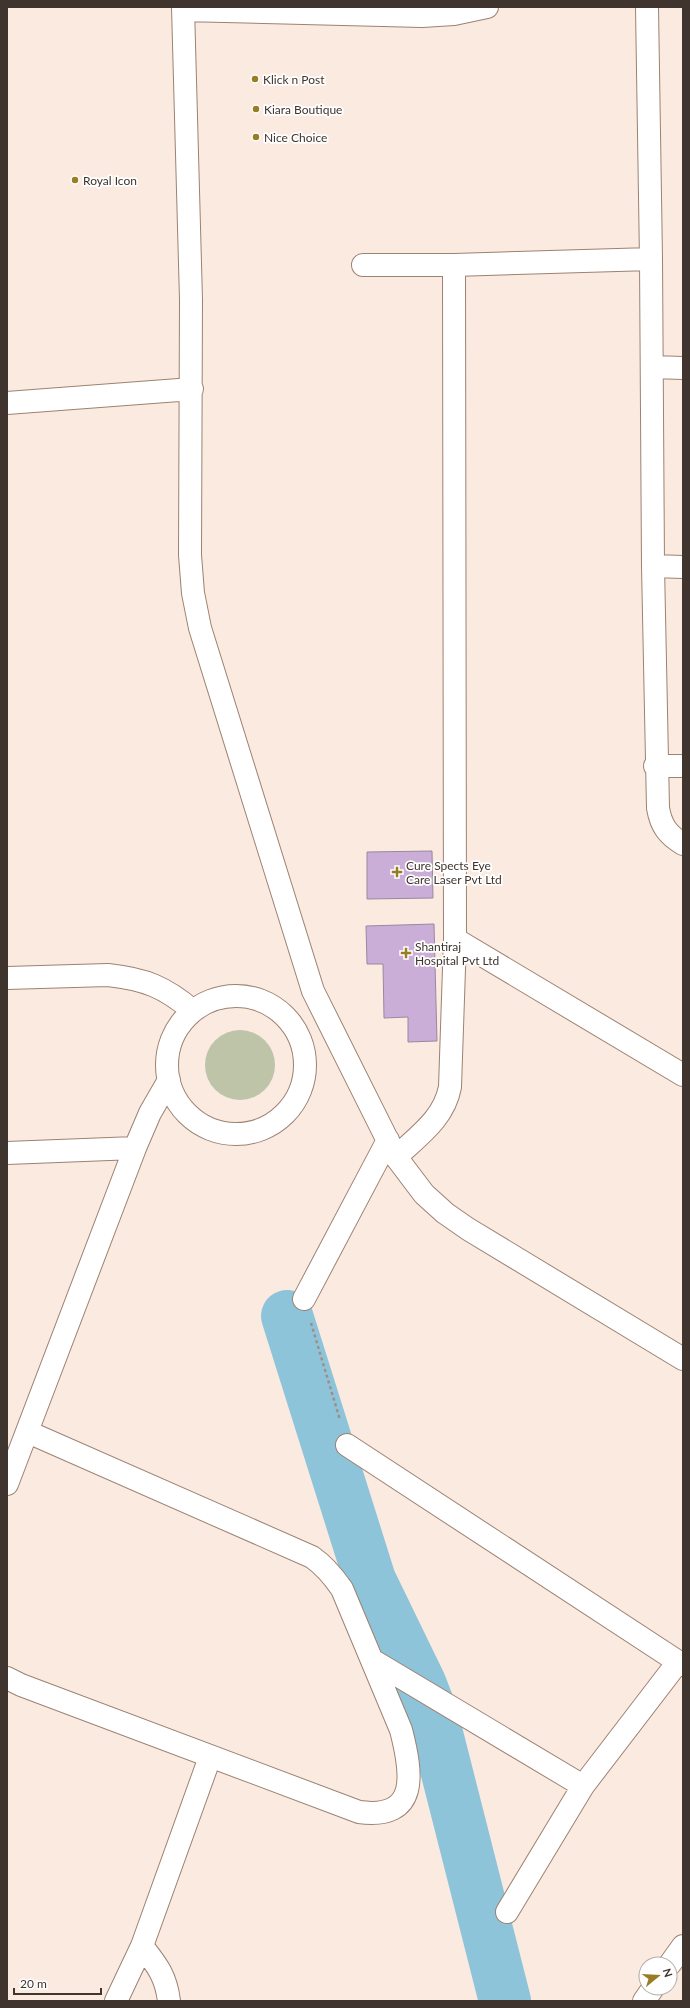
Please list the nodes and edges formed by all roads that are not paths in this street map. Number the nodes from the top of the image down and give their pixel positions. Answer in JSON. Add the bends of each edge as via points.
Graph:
{"nodes":[{"id":1,"x":647,"y":7,"type":"edge"},
{"id":2,"x":183,"y":8,"type":"edge"},
{"id":3,"x":475,"y":9,"type":"edge"},
{"id":4,"x":651,"y":260,"type":"junction"},
{"id":5,"x":363,"y":265,"type":"dead end"},
{"id":6,"x":454,"y":265,"type":"junction"},
{"id":7,"x":652,"y":367,"type":"junction"},
{"id":8,"x":683,"y":368,"type":"edge"},
{"id":9,"x":192,"y":389,"type":"junction"},
{"id":10,"x":7,"y":403,"type":"edge"},
{"id":11,"x":653,"y":566,"type":"junction"},
{"id":12,"x":683,"y":567,"type":"edge"},
{"id":13,"x":656,"y":766,"type":"junction"},
{"id":14,"x":683,"y":766,"type":"edge"},
{"id":15,"x":683,"y":844,"type":"edge"},
{"id":16,"x":455,"y":939,"type":"junction"},
{"id":17,"x":7,"y":978,"type":"edge"},
{"id":18,"x":313,"y":991,"type":"junction"},
{"id":19,"x":192,"y":1011,"type":"junction"},
{"id":20,"x":287,"y":1017,"type":"junction"},
{"id":21,"x":683,"y":1075,"type":"edge"},
{"id":22,"x":169,"y":1080,"type":"junction"},
{"id":23,"x":135,"y":1148,"type":"junction"},
{"id":24,"x":392,"y":1148,"type":"junction"},
{"id":25,"x":7,"y":1153,"type":"edge"},
{"id":26,"x":304,"y":1299,"type":"road end"},
{"id":27,"x":683,"y":1359,"type":"edge"},
{"id":28,"x":28,"y":1432,"type":"junction"},
{"id":29,"x":347,"y":1445,"type":"road end"},
{"id":30,"x":7,"y":1484,"type":"edge"},
{"id":31,"x":372,"y":1660,"type":"junction"},
{"id":32,"x":680,"y":1663,"type":"edge"},
{"id":33,"x":7,"y":1678,"type":"edge"},
{"id":34,"x":210,"y":1757,"type":"junction"},
{"id":35,"x":583,"y":1786,"type":"junction"},
{"id":36,"x":507,"y":1912,"type":"dead end"},
{"id":37,"x":142,"y":1946,"type":"junction"},
{"id":38,"x":683,"y":1946,"type":"edge"},
{"id":39,"x":676,"y":1956,"type":"edge"},
{"id":40,"x":116,"y":2001,"type":"edge"},
{"id":41,"x":168,"y":2001,"type":"edge"}],
"edges":[{"from":1,"to":4,"type":"street"},
{"from":2,"to":3,"type":"street","via":[[422,16]]},
{"from":2,"to":9,"type":"street"},
{"from":4,"to":6,"type":"street"},
{"from":4,"to":7,"type":"street"},
{"from":5,"to":6,"type":"street"},
{"from":6,"to":16,"type":"street"},
{"from":7,"to":8,"type":"street"},
{"from":7,"to":11,"type":"street"},
{"from":9,"to":10,"type":"street"},
{"from":9,"to":18,"type":"street","via":[[190,555],[193,593],[200,628]]},
{"from":11,"to":12,"type":"street"},
{"from":11,"to":13,"type":"street"},
{"from":13,"to":14,"type":"street"},
{"from":13,"to":15,"type":"street","via":[[659,818],[671,836]]},
{"from":16,"to":21,"type":"street"},
{"from":16,"to":24,"type":"street","via":[[448,1098],[431,1125]]},
{"from":17,"to":19,"type":"street","via":[[124,976],[159,986]]},
{"from":18,"to":20,"type":"street"},
{"from":18,"to":24,"type":"street"},
{"from":19,"to":20,"type":"street","via":[[227,996],[246,996],[268,1004]]},
{"from":19,"to":22,"type":"street","via":[[170,1042],[167,1061]]},
{"from":20,"to":22,"type":"street","via":[[302,1044],[306,1060],[304,1082],[295,1104],[279,1121],[259,1132],[235,1135],[213,1131],[193,1120],[177,1102]]},
{"from":22,"to":23,"type":"street","via":[[150,1113]]},
{"from":23,"to":25,"type":"street"},
{"from":23,"to":28,"type":"street"},
{"from":24,"to":26,"type":"street"},
{"from":24,"to":27,"type":"street","via":[[424,1194],[445,1213]]},
{"from":28,"to":30,"type":"street"},
{"from":28,"to":31,"type":"street","via":[[317,1561],[333,1575],[342,1589]]},
{"from":29,"to":32,"type":"street"},
{"from":31,"to":34,"type":"street","via":[[401,1730],[406,1751],[409,1773],[407,1788],[402,1801],[395,1808],[384,1813],[359,1812]]},
{"from":31,"to":35,"type":"street"},
{"from":32,"to":35,"type":"street"},
{"from":33,"to":34,"type":"street"},
{"from":34,"to":37,"type":"street"},
{"from":35,"to":36,"type":"street"},
{"from":37,"to":40,"type":"street"},
{"from":37,"to":41,"type":"street","via":[[162,1973]]},
{"from":38,"to":39,"type":"street"}]}
